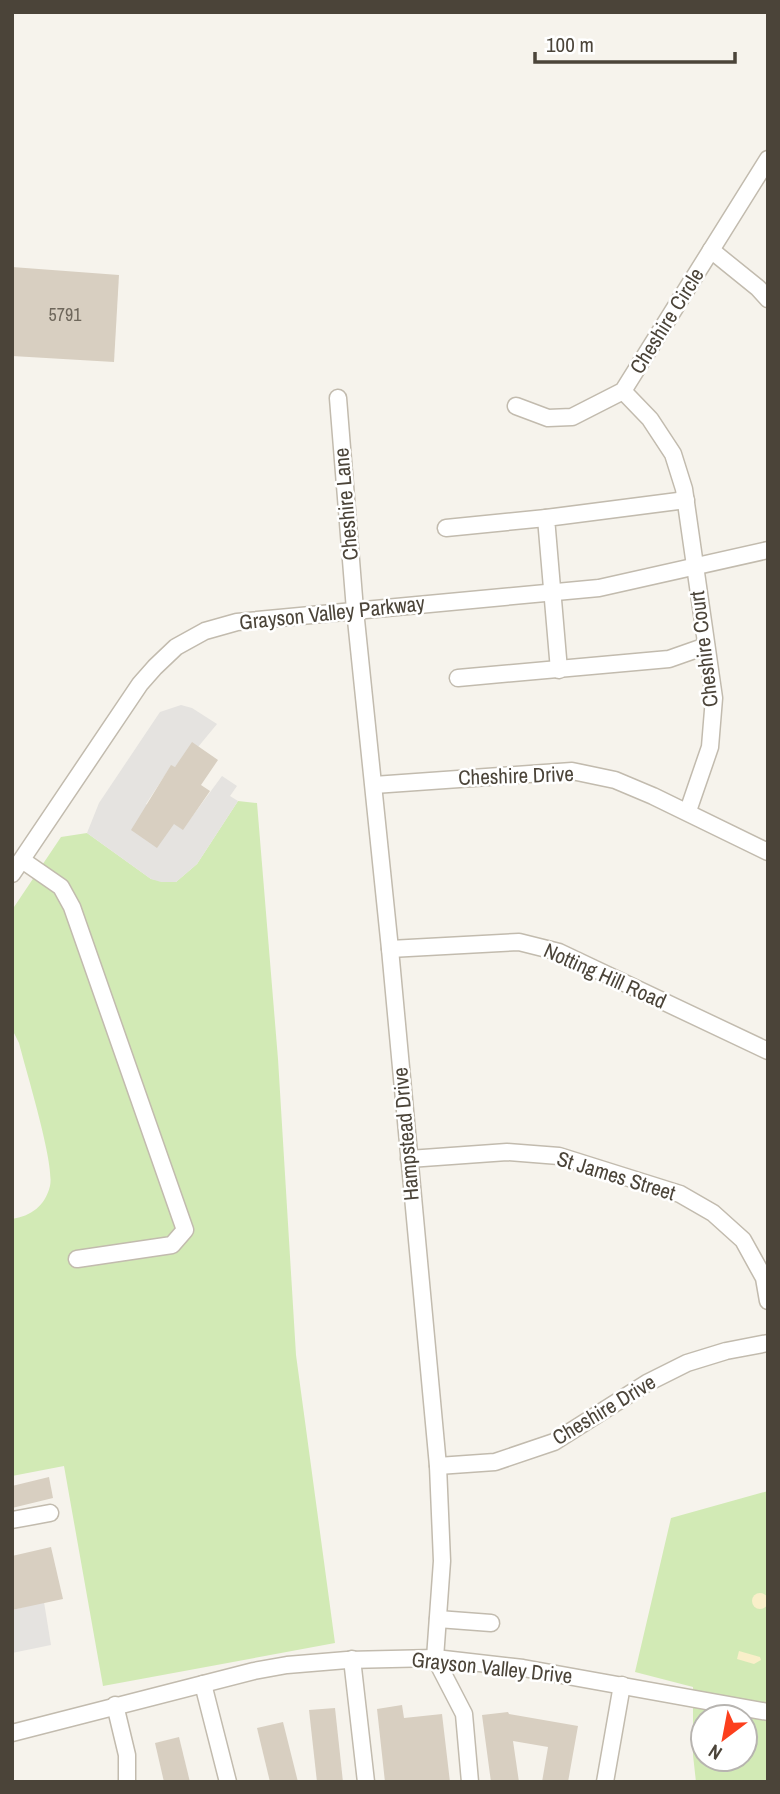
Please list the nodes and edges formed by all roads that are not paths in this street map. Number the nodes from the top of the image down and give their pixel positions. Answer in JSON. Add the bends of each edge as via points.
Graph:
{"nodes":[{"id":1,"x":768,"y":159,"type":"edge"},
{"id":2,"x":711,"y":250,"type":"junction"},
{"id":3,"x":768,"y":299,"type":"edge"},
{"id":4,"x":623,"y":391,"type":"junction"},
{"id":5,"x":338,"y":398,"type":"dead end"},
{"id":6,"x":516,"y":406,"type":"dead end"},
{"id":7,"x":686,"y":500,"type":"junction"},
{"id":8,"x":545,"y":518,"type":"junction"},
{"id":9,"x":446,"y":528,"type":"dead end"},
{"id":10,"x":768,"y":550,"type":"edge"},
{"id":11,"x":694,"y":568,"type":"junction"},
{"id":12,"x":551,"y":592,"type":"junction"},
{"id":13,"x":355,"y":610,"type":"junction"},
{"id":14,"x":706,"y":646,"type":"junction"},
{"id":15,"x":559,"y":670,"type":"junction"},
{"id":16,"x":458,"y":678,"type":"dead end"},
{"id":17,"x":374,"y":785,"type":"junction"},
{"id":18,"x":688,"y":811,"type":"junction"},
{"id":19,"x":768,"y":852,"type":"edge"},
{"id":20,"x":17,"y":867,"type":"edge"},
{"id":21,"x":390,"y":949,"type":"junction"},
{"id":22,"x":768,"y":1051,"type":"edge"},
{"id":23,"x":409,"y":1159,"type":"junction"},
{"id":24,"x":77,"y":1259,"type":"dead end"},
{"id":25,"x":768,"y":1301,"type":"edge"},
{"id":26,"x":768,"y":1343,"type":"edge"},
{"id":27,"x":438,"y":1466,"type":"junction"},
{"id":28,"x":50,"y":1513,"type":"dead end"},
{"id":29,"x":12,"y":1520,"type":"edge"},
{"id":30,"x":438,"y":1619,"type":"junction"},
{"id":31,"x":491,"y":1623,"type":"dead end"},
{"id":32,"x":435,"y":1658,"type":"junction"},
{"id":33,"x":352,"y":1659,"type":"junction"},
{"id":34,"x":203,"y":1684,"type":"junction"},
{"id":35,"x":622,"y":1685,"type":"junction"},
{"id":36,"x":115,"y":1705,"type":"junction"},
{"id":37,"x":768,"y":1712,"type":"edge"},
{"id":38,"x":12,"y":1733,"type":"edge"},
{"id":39,"x":127,"y":1782,"type":"edge"},
{"id":40,"x":228,"y":1782,"type":"edge"},
{"id":41,"x":366,"y":1782,"type":"edge"},
{"id":42,"x":470,"y":1782,"type":"edge"},
{"id":43,"x":605,"y":1782,"type":"edge"}],
"edges":[{"from":1,"to":2,"type":"street","name":"Cheshire Circle"},
{"from":2,"to":3,"type":"street","name":"Cheshire Circle"},
{"from":2,"to":4,"type":"street","name":"Cheshire Circle"},
{"from":4,"to":6,"type":"street","name":"Cheshire Circle","via":[[572,417],[548,418]]},
{"from":4,"to":7,"type":"street","name":"Cheshire Circle","via":[[650,419],[673,454]]},
{"from":5,"to":13,"type":"street","name":"Cheshire Lane"},
{"from":7,"to":8,"type":"street"},
{"from":7,"to":11,"type":"street","name":"Cheshire Circle"},
{"from":8,"to":9,"type":"street"},
{"from":8,"to":12,"type":"street"},
{"from":10,"to":11,"type":"street","name":"Grayson Valley Parkway"},
{"from":11,"to":12,"type":"street","name":"Grayson Valley Parkway","via":[[599,588]]},
{"from":11,"to":14,"type":"street","name":"Cheshire Court"},
{"from":12,"to":13,"type":"street","name":"Grayson Valley Parkway"},
{"from":12,"to":15,"type":"street"},
{"from":13,"to":17,"type":"street","name":"Hampstead Drive"},
{"from":13,"to":20,"type":"street","name":"Grayson Valley Parkway","via":[[237,622],[176,646],[140,684]]},
{"from":14,"to":15,"type":"street","via":[[669,659]]},
{"from":14,"to":18,"type":"street","name":"Cheshire Court","via":[[714,698],[710,747]]},
{"from":15,"to":16,"type":"street"},
{"from":17,"to":18,"type":"street","name":"Cheshire Drive","via":[[572,771],[615,780]]},
{"from":17,"to":21,"type":"street","name":"Hampstead Drive"},
{"from":18,"to":19,"type":"street","name":"Cheshire Drive"},
{"from":20,"to":24,"type":"street","via":[[61,887],[72,906],[185,1230],[172,1245]]},
{"from":21,"to":22,"type":"street","name":"Notting Hill Road","via":[[519,942],[559,952]]},
{"from":21,"to":23,"type":"street","name":"Hampstead Drive"},
{"from":23,"to":25,"type":"street","name":"St James Street","via":[[507,1152],[559,1156],[681,1194],[713,1213],[743,1240],[764,1278]]},
{"from":23,"to":27,"type":"street","name":"Hampstead Drive"},
{"from":26,"to":27,"type":"street","name":"Cheshire Drive","via":[[687,1363],[647,1382],[554,1442],[495,1462]]},
{"from":27,"to":30,"type":"street","name":"Hampstead Drive","via":[[442,1561]]},
{"from":28,"to":29,"type":"street"},
{"from":30,"to":31,"type":"street"},
{"from":30,"to":32,"type":"street","name":"Hampstead Drive"},
{"from":32,"to":33,"type":"street","name":"Grayson Valley Drive"},
{"from":32,"to":35,"type":"street","name":"Grayson Valley Drive"},
{"from":32,"to":42,"type":"street","via":[[464,1714]]},
{"from":33,"to":34,"type":"street","name":"Grayson Valley Drive","via":[[287,1665]]},
{"from":33,"to":41,"type":"street"},
{"from":34,"to":36,"type":"street","name":"Grayson Valley Drive"},
{"from":34,"to":40,"type":"street"},
{"from":35,"to":37,"type":"street","name":"Grayson Valley Drive"},
{"from":35,"to":43,"type":"street"},
{"from":36,"to":38,"type":"street","name":"Grayson Valley Drive"},
{"from":36,"to":39,"type":"street","via":[[127,1755]]}]}
